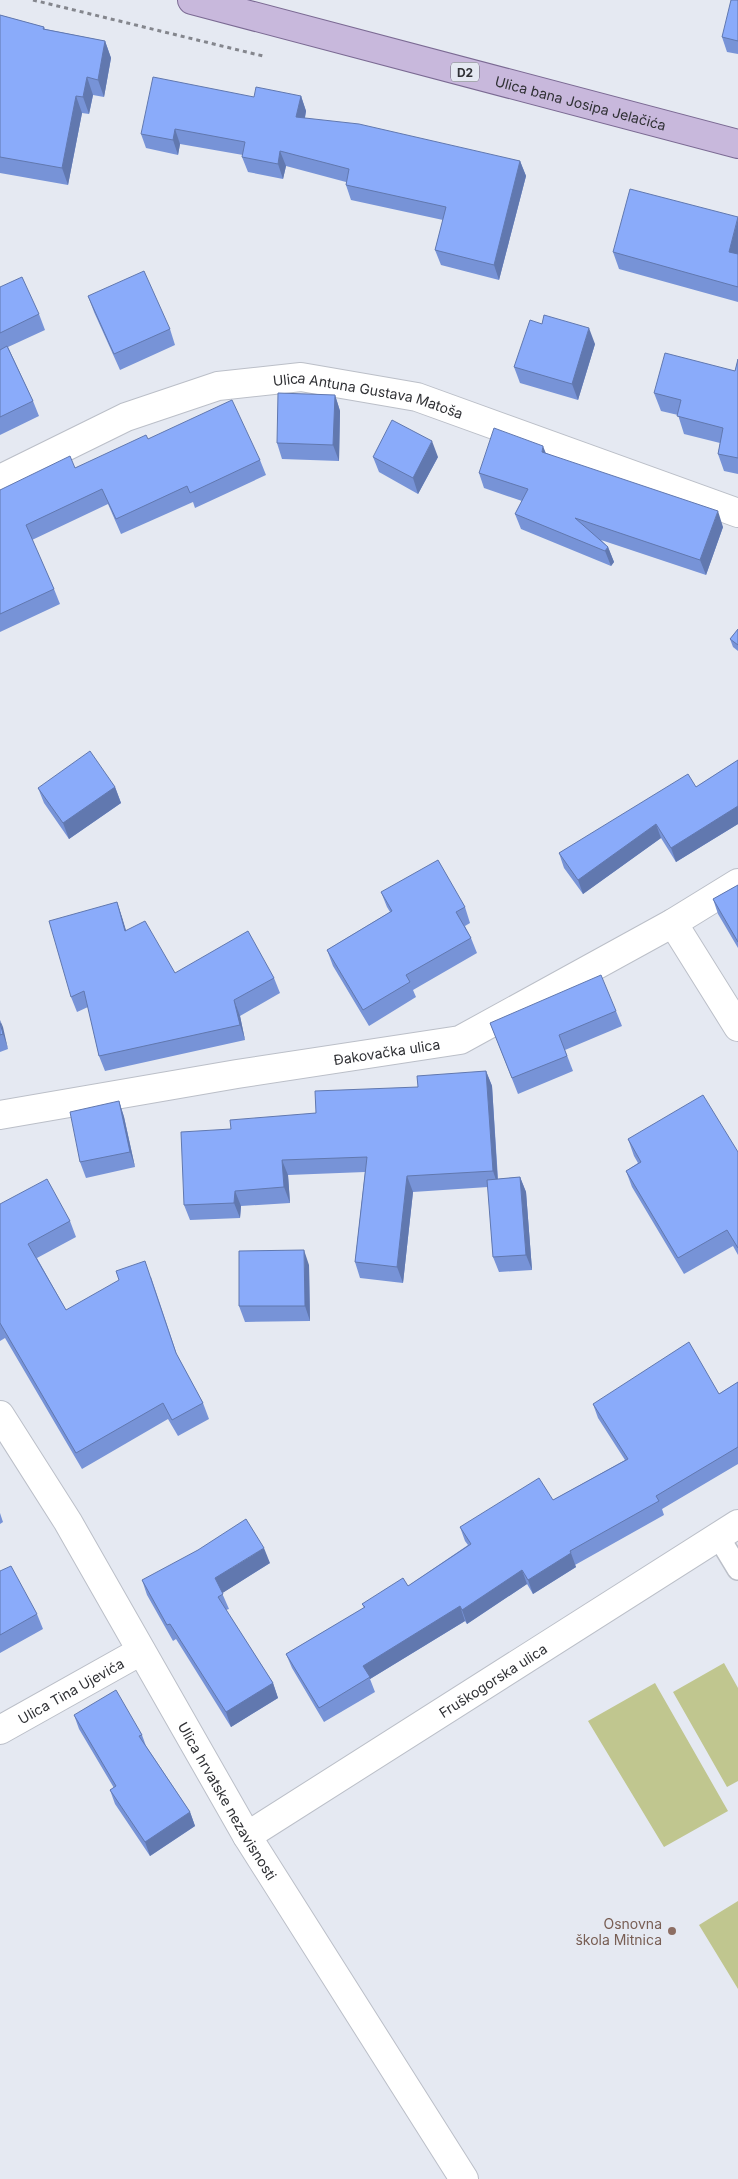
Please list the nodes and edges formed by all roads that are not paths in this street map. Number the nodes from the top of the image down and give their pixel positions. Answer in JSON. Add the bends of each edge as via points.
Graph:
{"nodes":[{"id":1,"x":192,"y":0,"type":"edge"},
{"id":2,"x":738,"y":144,"type":"edge"},
{"id":3,"x":0,"y":479,"type":"edge"},
{"id":4,"x":738,"y":513,"type":"edge"},
{"id":5,"x":738,"y":883,"type":"edge"},
{"id":6,"x":673,"y":923,"type":"junction"},
{"id":7,"x":738,"y":1027,"type":"edge"},
{"id":8,"x":0,"y":1115,"type":"edge"},
{"id":9,"x":0,"y":1415,"type":"edge"},
{"id":10,"x":728,"y":1530,"type":"edge"},
{"id":11,"x":738,"y":1569,"type":"edge"},
{"id":12,"x":141,"y":1651,"type":"junction"},
{"id":13,"x":0,"y":1730,"type":"edge"},
{"id":14,"x":247,"y":1836,"type":"junction"},
{"id":15,"x":464,"y":2179,"type":"edge"}],
"edges":[{"from":1,"to":2,"type":"main road","name":"Ulica bana Josipa Jelačića","number":"D2"},
{"from":3,"to":4,"type":"street","name":"Ulica Antuna Gustava Matoša","via":[[126,417],[218,386],[301,377],[417,397]]},
{"from":5,"to":6,"type":"street","name":"Đakovačka ulica"},
{"from":6,"to":7,"type":"street"},
{"from":6,"to":8,"type":"street","name":"Đakovačka ulica","via":[[460,1040]]},
{"from":9,"to":12,"type":"street","name":"Ulica hrvatske nezavisnosti","via":[[68,1522]]},
{"from":10,"to":11,"type":"lane"},
{"from":10,"to":14,"type":"street","name":"Fruškogorska ulica"},
{"from":12,"to":13,"type":"street","name":"Ulica Tina Ujevića"},
{"from":12,"to":14,"type":"street","name":"Ulica hrvatske nezavisnosti"},
{"from":14,"to":15,"type":"street","name":"Ulica hrvatske nezavisnosti"}]}
